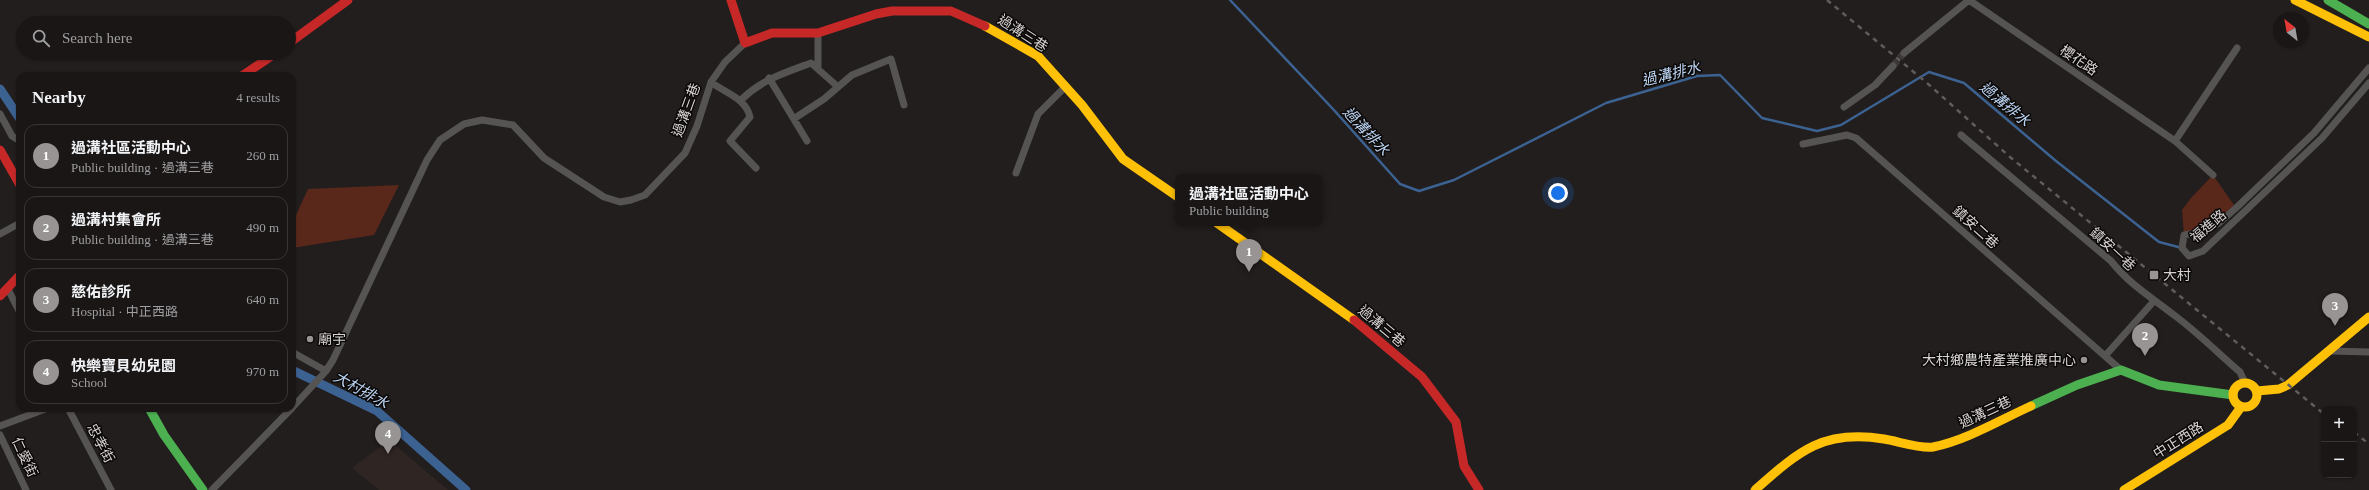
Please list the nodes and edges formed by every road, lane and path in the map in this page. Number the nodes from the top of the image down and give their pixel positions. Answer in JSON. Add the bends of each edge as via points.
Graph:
{"nodes":[{"id":1,"x":348,"y":0,"type":"edge"},
{"id":2,"x":731,"y":0,"type":"edge"},
{"id":3,"x":1969,"y":0,"type":"edge"},
{"id":4,"x":2295,"y":0,"type":"edge"},
{"id":5,"x":2328,"y":0,"type":"edge"},
{"id":6,"x":2369,"y":24,"type":"edge"},
{"id":7,"x":818,"y":33,"type":"junction"},
{"id":8,"x":2369,"y":37,"type":"edge"},
{"id":9,"x":296,"y":39,"type":"edge"},
{"id":10,"x":746,"y":42,"type":"junction"},
{"id":11,"x":2236,"y":48,"type":"dead end"},
{"id":12,"x":1904,"y":53,"type":"tunnel mouth"},
{"id":13,"x":266,"y":60,"type":"edge"},
{"id":14,"x":1892,"y":66,"type":"tunnel mouth"},
{"id":15,"x":818,"y":68,"type":"junction"},
{"id":16,"x":2369,"y":68,"type":"edge"},
{"id":17,"x":248,"y":72,"type":"edge"},
{"id":18,"x":770,"y":78,"type":"junction"},
{"id":19,"x":711,"y":82,"type":"junction"},
{"id":20,"x":2369,"y":83,"type":"edge"},
{"id":21,"x":837,"y":86,"type":"junction"},
{"id":22,"x":1066,"y":86,"type":"junction"},
{"id":23,"x":740,"y":100,"type":"junction"},
{"id":24,"x":904,"y":105,"type":"dead end"},
{"id":25,"x":1844,"y":107,"type":"dead end"},
{"id":26,"x":0,"y":114,"type":"edge"},
{"id":27,"x":794,"y":118,"type":"junction"},
{"id":28,"x":1961,"y":135,"type":"dead end"},
{"id":29,"x":16,"y":138,"type":"edge"},
{"id":30,"x":807,"y":141,"type":"dead end"},
{"id":31,"x":2175,"y":141,"type":"junction"},
{"id":32,"x":1803,"y":144,"type":"dead end"},
{"id":33,"x":0,"y":150,"type":"edge"},
{"id":34,"x":756,"y":168,"type":"dead end"},
{"id":35,"x":1016,"y":173,"type":"dead end"},
{"id":36,"x":2213,"y":175,"type":"dead end"},
{"id":37,"x":16,"y":178,"type":"edge"},
{"id":38,"x":1175,"y":195,"type":"edge"},
{"id":39,"x":16,"y":225,"type":"edge"},
{"id":40,"x":1221,"y":226,"type":"edge"},
{"id":41,"x":0,"y":234,"type":"edge"},
{"id":42,"x":16,"y":280,"type":"edge"},
{"id":43,"x":8,"y":289,"type":"junction"},
{"id":44,"x":0,"y":296,"type":"edge"},
{"id":45,"x":2154,"y":302,"type":"junction"},
{"id":46,"x":16,"y":305,"type":"edge"},
{"id":47,"x":2369,"y":317,"type":"edge"},
{"id":48,"x":2330,"y":351,"type":"junction"},
{"id":49,"x":2369,"y":352,"type":"edge"},
{"id":50,"x":296,"y":354,"type":"edge"},
{"id":51,"x":2105,"y":356,"type":"junction"},
{"id":52,"x":2121,"y":370,"type":"junction"},
{"id":53,"x":326,"y":371,"type":"junction"},
{"id":54,"x":2245,"y":383,"type":"junction"},
{"id":55,"x":2257,"y":391,"type":"junction"},
{"id":56,"x":2233,"y":395,"type":"junction"},
{"id":57,"x":296,"y":404,"type":"edge"},
{"id":58,"x":2241,"y":407,"type":"junction"},
{"id":59,"x":37,"y":412,"type":"edge"},
{"id":60,"x":70,"y":412,"type":"edge"},
{"id":61,"x":151,"y":412,"type":"edge"},
{"id":62,"x":288,"y":412,"type":"edge"},
{"id":63,"x":0,"y":426,"type":"edge"},
{"id":64,"x":0,"y":435,"type":"edge"},
{"id":65,"x":26,"y":490,"type":"edge"},
{"id":66,"x":111,"y":490,"type":"edge"},
{"id":67,"x":203,"y":490,"type":"edge"},
{"id":68,"x":212,"y":490,"type":"edge"},
{"id":69,"x":1479,"y":490,"type":"edge"},
{"id":70,"x":1755,"y":490,"type":"edge"},
{"id":71,"x":2124,"y":490,"type":"edge"}],
"edges":[{"from":1,"to":9,"type":"street"},
{"from":2,"to":10,"type":"street"},
{"from":3,"to":12,"type":"street"},
{"from":3,"to":31,"type":"street","name":"櫻花路"},
{"from":4,"to":8,"type":"street"},
{"from":5,"to":6,"type":"street"},
{"from":7,"to":10,"type":"street","name":"過溝三巷","via":[[772,33]]},
{"from":7,"to":15,"type":"street"},
{"from":7,"to":22,"type":"street","name":"過溝三巷","via":[[892,11],[950,11],[973,19],[1038,56]]},
{"from":10,"to":19,"type":"street","name":"過溝三巷","via":[[725,62]]},
{"from":11,"to":31,"type":"street"},
{"from":13,"to":17,"type":"street"},
{"from":14,"to":25,"type":"street","via":[[1874,85]]},
{"from":15,"to":18,"type":"street","via":[[811,63]]},
{"from":15,"to":21,"type":"street"},
{"from":16,"to":20,"type":"street","name":"福進路","via":[[2314,134],[2236,208],[2219,223],[2197,233],[2184,234],[2182,248],[2189,256],[2203,251],[2322,138]]},
{"from":18,"to":23,"type":"street"},
{"from":18,"to":27,"type":"street"},
{"from":19,"to":23,"type":"street"},
{"from":19,"to":53,"type":"street","name":"過溝三巷","via":[[685,153],[645,195],[620,202],[604,197],[544,158],[513,125],[482,120],[464,124],[440,140],[430,154]]},
{"from":21,"to":24,"type":"street","via":[[852,75],[891,59]]},
{"from":21,"to":27,"type":"street","via":[[824,99]]},
{"from":22,"to":35,"type":"street","via":[[1038,114]]},
{"from":22,"to":38,"type":"street","name":"過溝三巷","via":[[1123,159]]},
{"from":23,"to":34,"type":"street","via":[[748,109],[750,117],[730,141]]},
{"from":26,"to":29,"type":"street"},
{"from":27,"to":30,"type":"street"},
{"from":28,"to":45,"type":"street","name":"鎮安一巷","via":[[2111,261],[2123,276]]},
{"from":31,"to":36,"type":"street","name":"櫻花路"},
{"from":32,"to":51,"type":"street","name":"鎮安二巷","via":[[1847,135],[1856,138]]},
{"from":33,"to":37,"type":"street"},
{"from":39,"to":41,"type":"street"},
{"from":40,"to":69,"type":"street","name":"過溝三巷","via":[[1348,316],[1422,377],[1456,422],[1464,466]]},
{"from":42,"to":43,"type":"street"},
{"from":43,"to":44,"type":"street"},
{"from":43,"to":46,"type":"street"},
{"from":45,"to":51,"type":"street"},
{"from":45,"to":54,"type":"street","name":"鎮安一巷","via":[[2174,315],[2240,372]]},
{"from":47,"to":48,"type":"street"},
{"from":48,"to":49,"type":"street"},
{"from":48,"to":55,"type":"street","via":[[2288,385],[2279,389]]},
{"from":50,"to":53,"type":"street"},
{"from":51,"to":52,"type":"street","name":"鎮安二巷"},
{"from":52,"to":56,"type":"street","via":[[2159,385]]},
{"from":52,"to":70,"type":"street","name":"過溝三巷","via":[[2077,385],[1959,439],[1931,446],[1859,435],[1840,436],[1810,448],[1784,464]]},
{"from":53,"to":57,"type":"street"},
{"from":54,"to":55,"type":"street","via":[[2252,385]]},
{"from":54,"to":56,"type":"street","via":[[2238,386]]},
{"from":55,"to":58,"type":"street","name":"中正西路","via":[[2253,405]]},
{"from":56,"to":58,"type":"street","via":[[2235,402]]},
{"from":58,"to":71,"type":"street","name":"中正西路","via":[[2228,425]]},
{"from":59,"to":63,"type":"street"},
{"from":60,"to":66,"type":"street","name":"忠孝街"},
{"from":61,"to":67,"type":"street","via":[[164,435]]},
{"from":62,"to":68,"type":"street"},
{"from":64,"to":65,"type":"street","name":"仁愛街"}]}
